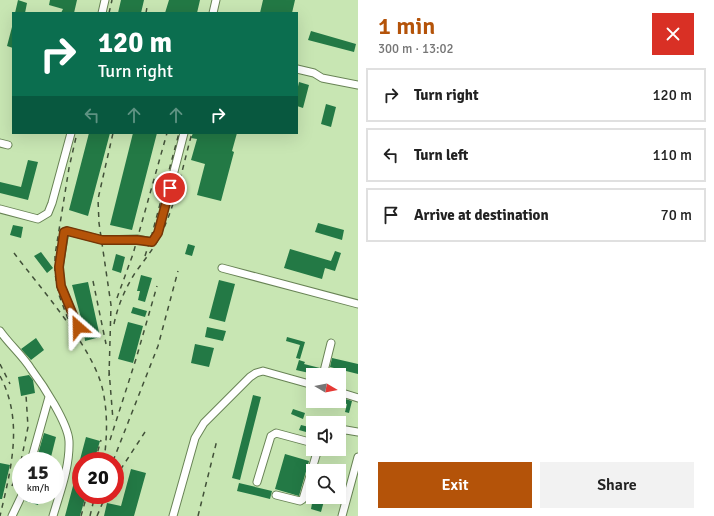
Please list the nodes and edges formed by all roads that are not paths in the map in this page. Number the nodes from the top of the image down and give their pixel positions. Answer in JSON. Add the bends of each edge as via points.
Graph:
{"nodes":[{"id":1,"x":106,"y":0,"type":"edge"},
{"id":2,"x":216,"y":0,"type":"edge"},
{"id":3,"x":102,"y":12,"type":"edge"},
{"id":4,"x":213,"y":12,"type":"edge"},
{"id":5,"x":298,"y":69,"type":"edge"},
{"id":6,"x":358,"y":85,"type":"edge"},
{"id":7,"x":71,"y":134,"type":"edge"},
{"id":8,"x":184,"y":134,"type":"edge"},
{"id":9,"x":0,"y":143,"type":"edge"},
{"id":10,"x":8,"y":145,"type":"dead end"},
{"id":11,"x":0,"y":209,"type":"edge"},
{"id":12,"x":222,"y":268,"type":"dead end"},
{"id":13,"x":358,"y":303,"type":"edge"},
{"id":14,"x":78,"y":327,"type":"dead end"},
{"id":15,"x":0,"y":331,"type":"edge"},
{"id":16,"x":331,"y":343,"type":"dead end"},
{"id":17,"x":325,"y":368,"type":"edge"},
{"id":18,"x":306,"y":383,"type":"edge"},
{"id":19,"x":346,"y":394,"type":"edge"},
{"id":20,"x":48,"y":397,"type":"junction"},
{"id":21,"x":358,"y":398,"type":"edge"},
{"id":22,"x":346,"y":430,"type":"edge"},
{"id":23,"x":358,"y":432,"type":"edge"},
{"id":24,"x":306,"y":441,"type":"edge"},
{"id":25,"x":33,"y":452,"type":"edge"},
{"id":26,"x":316,"y":456,"type":"edge"},
{"id":27,"x":358,"y":457,"type":"edge"},
{"id":28,"x":257,"y":482,"type":"dead end"},
{"id":29,"x":276,"y":494,"type":"dead end"},
{"id":30,"x":18,"y":504,"type":"edge"},
{"id":31,"x":12,"y":516,"type":"edge"},
{"id":32,"x":53,"y":516,"type":"edge"},
{"id":33,"x":172,"y":516,"type":"edge"},
{"id":34,"x":342,"y":516,"type":"edge"}],
"edges":[{"from":1,"to":3,"type":"lane"},
{"from":2,"to":4,"type":"lane"},
{"from":5,"to":6,"type":"lane","via":[[322,78]]},
{"from":7,"to":11,"type":"lane","via":[[48,213],[38,219]]},
{"from":8,"to":14,"type":"lane","via":[[158,233],[152,242],[102,240],[64,232],[59,267],[61,286]]},
{"from":9,"to":10,"type":"lane"},
{"from":12,"to":13,"type":"lane"},
{"from":15,"to":20,"type":"lane","via":[[31,368]]},
{"from":16,"to":17,"type":"lane"},
{"from":18,"to":33,"type":"lane","via":[[270,372],[256,373],[250,377],[199,430]]},
{"from":19,"to":21,"type":"lane"},
{"from":20,"to":25,"type":"lane"},
{"from":20,"to":32,"type":"lane","via":[[67,427],[69,440],[68,459]]},
{"from":22,"to":23,"type":"lane"},
{"from":24,"to":28,"type":"lane","via":[[276,433],[271,436]]},
{"from":26,"to":29,"type":"lane","via":[[303,499],[300,501]]},
{"from":27,"to":34,"type":"lane"},
{"from":30,"to":31,"type":"lane"}]}
